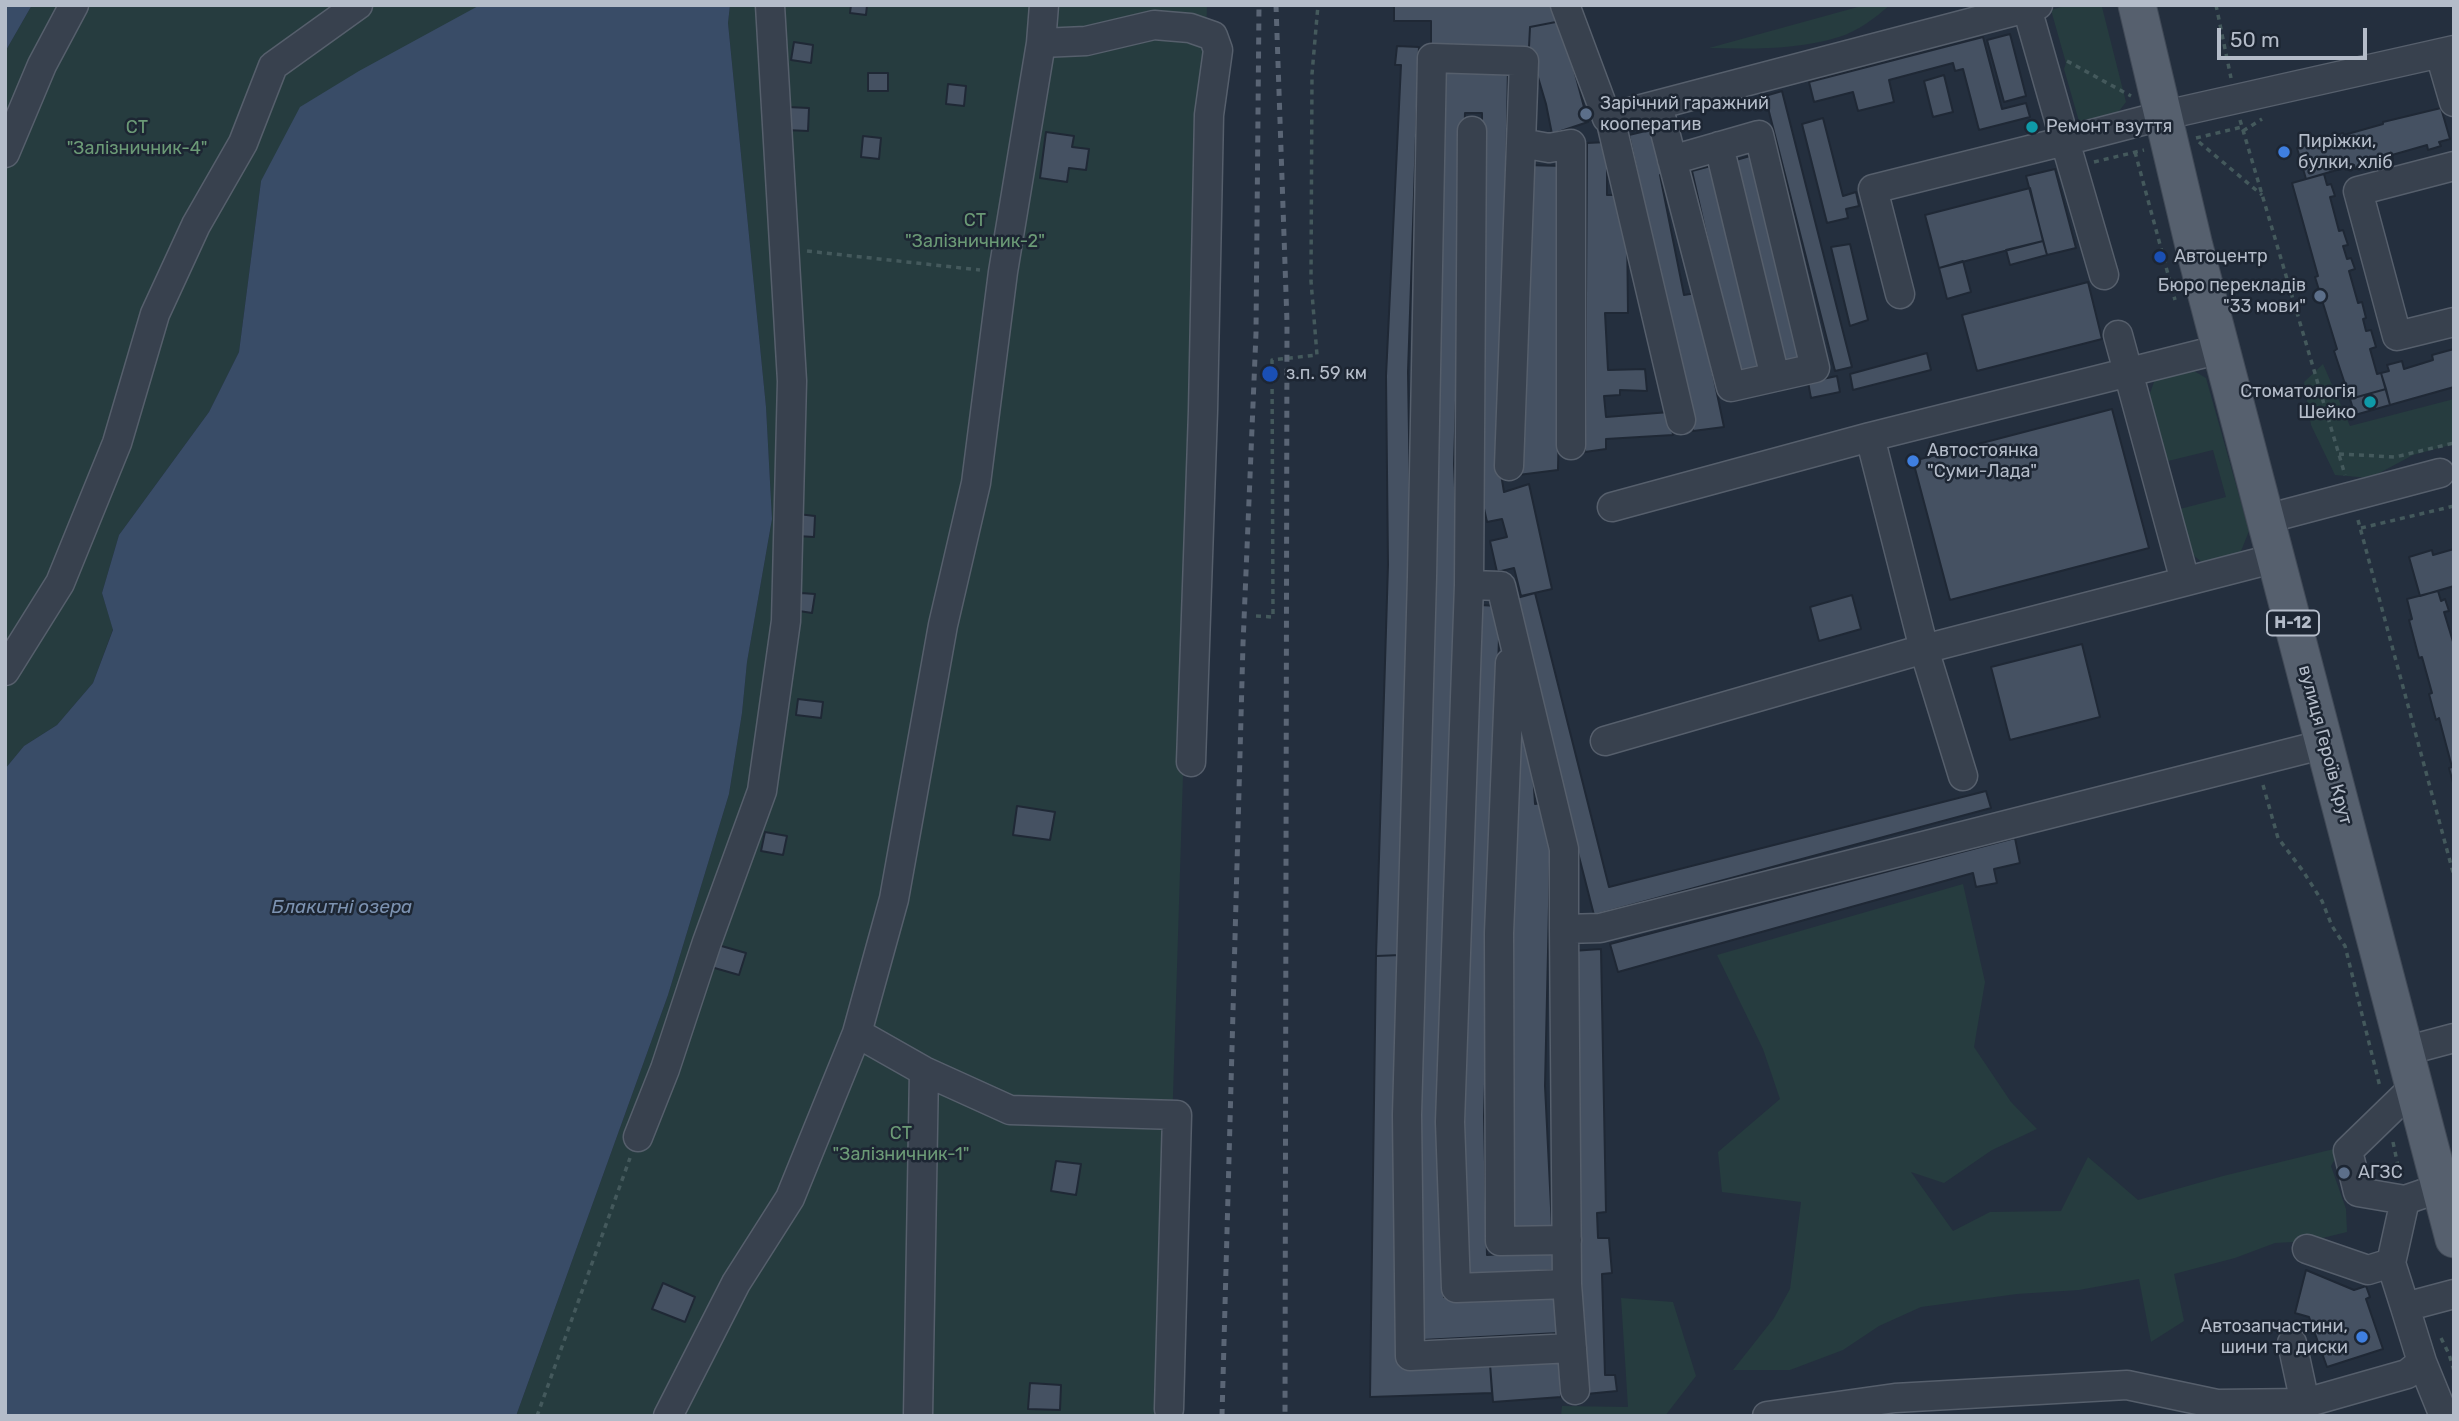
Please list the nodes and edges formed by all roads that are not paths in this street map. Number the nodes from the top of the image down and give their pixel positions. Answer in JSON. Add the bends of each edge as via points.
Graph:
{"nodes":[{"id":1,"x":74,"y":5,"type":"edge"},
{"id":2,"x":358,"y":5,"type":"edge"},
{"id":3,"x":770,"y":5,"type":"edge"},
{"id":4,"x":1044,"y":5,"type":"edge"},
{"id":5,"x":1565,"y":5,"type":"edge"},
{"id":6,"x":2137,"y":5,"type":"edge"},
{"id":7,"x":2032,"y":7,"type":"edge"},
{"id":8,"x":1041,"y":43,"type":"junction"},
{"id":9,"x":2447,"y":52,"type":"edge"},
{"id":10,"x":2454,"y":102,"type":"edge"},
{"id":11,"x":1658,"y":105,"type":"junction"},
{"id":12,"x":1608,"y":118,"type":"junction"},
{"id":13,"x":2176,"y":128,"type":"junction"},
{"id":14,"x":1472,"y":131,"type":"dead end"},
{"id":15,"x":1521,"y":143,"type":"junction"},
{"id":16,"x":1572,"y":144,"type":"junction"},
{"id":17,"x":1719,"y":146,"type":"junction"},
{"id":18,"x":5,"y":153,"type":"edge"},
{"id":19,"x":2069,"y":155,"type":"junction"},
{"id":20,"x":1672,"y":160,"type":"junction"},
{"id":21,"x":2454,"y":166,"type":"edge"},
{"id":22,"x":2104,"y":275,"type":"dead end"},
{"id":23,"x":1900,"y":294,"type":"dead end"},
{"id":24,"x":2454,"y":322,"type":"edge"},
{"id":25,"x":2118,"y":335,"type":"dead end"},
{"id":26,"x":2221,"y":349,"type":"junction"},
{"id":27,"x":2127,"y":372,"type":"junction"},
{"id":28,"x":1775,"y":377,"type":"junction"},
{"id":29,"x":1681,"y":420,"type":"dead end"},
{"id":30,"x":1870,"y":437,"type":"junction"},
{"id":31,"x":1572,"y":445,"type":"dead end"},
{"id":32,"x":1509,"y":466,"type":"dead end"},
{"id":33,"x":2440,"y":473,"type":"dead end"},
{"id":34,"x":1612,"y":507,"type":"dead end"},
{"id":35,"x":2266,"y":519,"type":"junction"},
{"id":36,"x":2276,"y":558,"type":"junction"},
{"id":37,"x":2185,"y":581,"type":"junction"},
{"id":38,"x":1469,"y":585,"type":"junction"},
{"id":39,"x":1511,"y":629,"type":"junction"},
{"id":40,"x":1924,"y":649,"type":"junction"},
{"id":41,"x":5,"y":671,"type":"edge"},
{"id":42,"x":1605,"y":741,"type":"dead end"},
{"id":43,"x":2325,"y":744,"type":"junction"},
{"id":44,"x":1191,"y":762,"type":"dead end"},
{"id":45,"x":1963,"y":776,"type":"dead end"},
{"id":46,"x":1564,"y":929,"type":"junction"},
{"id":47,"x":857,"y":1033,"type":"junction"},
{"id":48,"x":2454,"y":1038,"type":"edge"},
{"id":49,"x":2405,"y":1051,"type":"junction"},
{"id":50,"x":924,"y":1070,"type":"junction"},
{"id":51,"x":2414,"y":1087,"type":"junction"},
{"id":52,"x":638,"y":1137,"type":"road end"},
{"id":53,"x":2440,"y":1188,"type":"junction"},
{"id":54,"x":2405,"y":1200,"type":"junction"},
{"id":55,"x":2454,"y":1239,"type":"edge"},
{"id":56,"x":1567,"y":1240,"type":"junction"},
{"id":57,"x":2306,"y":1248,"type":"dead end"},
{"id":58,"x":2391,"y":1263,"type":"junction"},
{"id":59,"x":1567,"y":1284,"type":"junction"},
{"id":60,"x":2454,"y":1294,"type":"edge"},
{"id":61,"x":2405,"y":1307,"type":"junction"},
{"id":62,"x":2292,"y":1343,"type":"dead end"},
{"id":63,"x":1572,"y":1348,"type":"junction"},
{"id":64,"x":2422,"y":1362,"type":"junction"},
{"id":65,"x":1575,"y":1390,"type":"dead end"},
{"id":66,"x":2305,"y":1403,"type":"junction"},
{"id":67,"x":1169,"y":1409,"type":"dead end"},
{"id":68,"x":668,"y":1416,"type":"edge"},
{"id":69,"x":918,"y":1416,"type":"edge"},
{"id":70,"x":1767,"y":1416,"type":"edge"},
{"id":71,"x":2444,"y":1416,"type":"edge"}],
"edges":[{"from":1,"to":18,"type":"street","via":[[42,65]]},
{"from":2,"to":41,"type":"street","via":[[273,66],[243,143],[196,225],[155,314],[117,443],[60,583]]},
{"from":3,"to":52,"type":"street","via":[[792,381],[786,621],[762,791]]},
{"from":4,"to":8,"type":"street"},
{"from":5,"to":12,"type":"street"},
{"from":6,"to":13,"type":"main road","name":"вулиця Героїв Крут","number":"Н-12"},
{"from":7,"to":11,"type":"street"},
{"from":7,"to":19,"type":"street","via":[[2037,45]]},
{"from":8,"to":44,"type":"street","via":[[1086,41],[1154,25],[1213,36],[1218,50],[1209,115]]},
{"from":8,"to":47,"type":"street","via":[[1003,272],[976,483],[943,625],[894,899]]},
{"from":9,"to":10,"type":"street"},
{"from":9,"to":13,"type":"street","via":[[2235,99]]},
{"from":11,"to":12,"type":"street"},
{"from":11,"to":20,"type":"street"},
{"from":12,"to":16,"type":"street"},
{"from":12,"to":29,"type":"street"},
{"from":13,"to":19,"type":"street"},
{"from":13,"to":26,"type":"main road","name":"вулиця Героїв Крут","number":"Н-12","via":[[2194,246]]},
{"from":14,"to":38,"type":"street"},
{"from":15,"to":16,"type":"street","via":[[1549,148]]},
{"from":15,"to":32,"type":"street"},
{"from":15,"to":63,"type":"street","via":[[1524,61],[1432,58],[1408,1115],[1410,1356]]},
{"from":16,"to":31,"type":"street"},
{"from":17,"to":20,"type":"street"},
{"from":17,"to":28,"type":"street"},
{"from":17,"to":28,"type":"street","via":[[1759,135],[1778,213],[1815,368]]},
{"from":19,"to":22,"type":"street"},
{"from":19,"to":23,"type":"street","via":[[1873,189]]},
{"from":20,"to":28,"type":"street","via":[[1731,387]]},
{"from":21,"to":24,"type":"street","via":[[2358,191],[2397,336]]},
{"from":25,"to":27,"type":"street"},
{"from":26,"to":27,"type":"street"},
{"from":26,"to":35,"type":"main road","name":"вулиця Героїв Крут","number":"Н-12"},
{"from":27,"to":30,"type":"street"},
{"from":27,"to":37,"type":"street"},
{"from":30,"to":34,"type":"street"},
{"from":30,"to":40,"type":"street"},
{"from":33,"to":35,"type":"street"},
{"from":35,"to":36,"type":"main road","name":"вулиця Героїв Крут","number":"Н-12"},
{"from":36,"to":37,"type":"street"},
{"from":36,"to":43,"type":"main road","name":"вулиця Героїв Крут","number":"Н-12"},
{"from":37,"to":40,"type":"street"},
{"from":38,"to":39,"type":"street","via":[[1501,586]]},
{"from":38,"to":59,"type":"street","via":[[1450,1122],[1456,1288]]},
{"from":39,"to":46,"type":"street","via":[[1564,849]]},
{"from":39,"to":56,"type":"street","via":[[1499,933],[1500,1241]]},
{"from":40,"to":42,"type":"street"},
{"from":40,"to":45,"type":"street"},
{"from":43,"to":46,"type":"street","via":[[1600,928]]},
{"from":43,"to":49,"type":"main road","name":"вулиця Героїв Крут","number":"Н-12"},
{"from":46,"to":56,"type":"street"},
{"from":47,"to":50,"type":"street"},
{"from":47,"to":68,"type":"street","via":[[790,1198],[736,1283]]},
{"from":48,"to":49,"type":"street"},
{"from":49,"to":51,"type":"main road","name":"вулиця Героїв Крут","number":"Н-12"},
{"from":50,"to":67,"type":"street","via":[[1010,1110],[1177,1115]]},
{"from":50,"to":69,"type":"street"},
{"from":51,"to":53,"type":"main road","name":"вулиця Героїв Крут","number":"Н-12"},
{"from":51,"to":54,"type":"street","via":[[2348,1151],[2358,1192]]},
{"from":53,"to":54,"type":"street"},
{"from":53,"to":55,"type":"main road","name":"вулиця Героїв Крут","number":"Н-12"},
{"from":54,"to":58,"type":"street"},
{"from":56,"to":59,"type":"street"},
{"from":57,"to":58,"type":"street","via":[[2368,1269]]},
{"from":58,"to":61,"type":"street"},
{"from":59,"to":63,"type":"street"},
{"from":60,"to":61,"type":"street"},
{"from":61,"to":64,"type":"street"},
{"from":62,"to":66,"type":"street"},
{"from":63,"to":65,"type":"street"},
{"from":64,"to":66,"type":"street","via":[[2407,1374]]},
{"from":64,"to":71,"type":"street"},
{"from":66,"to":70,"type":"street","via":[[2217,1404],[2127,1385],[1895,1398]]}]}
